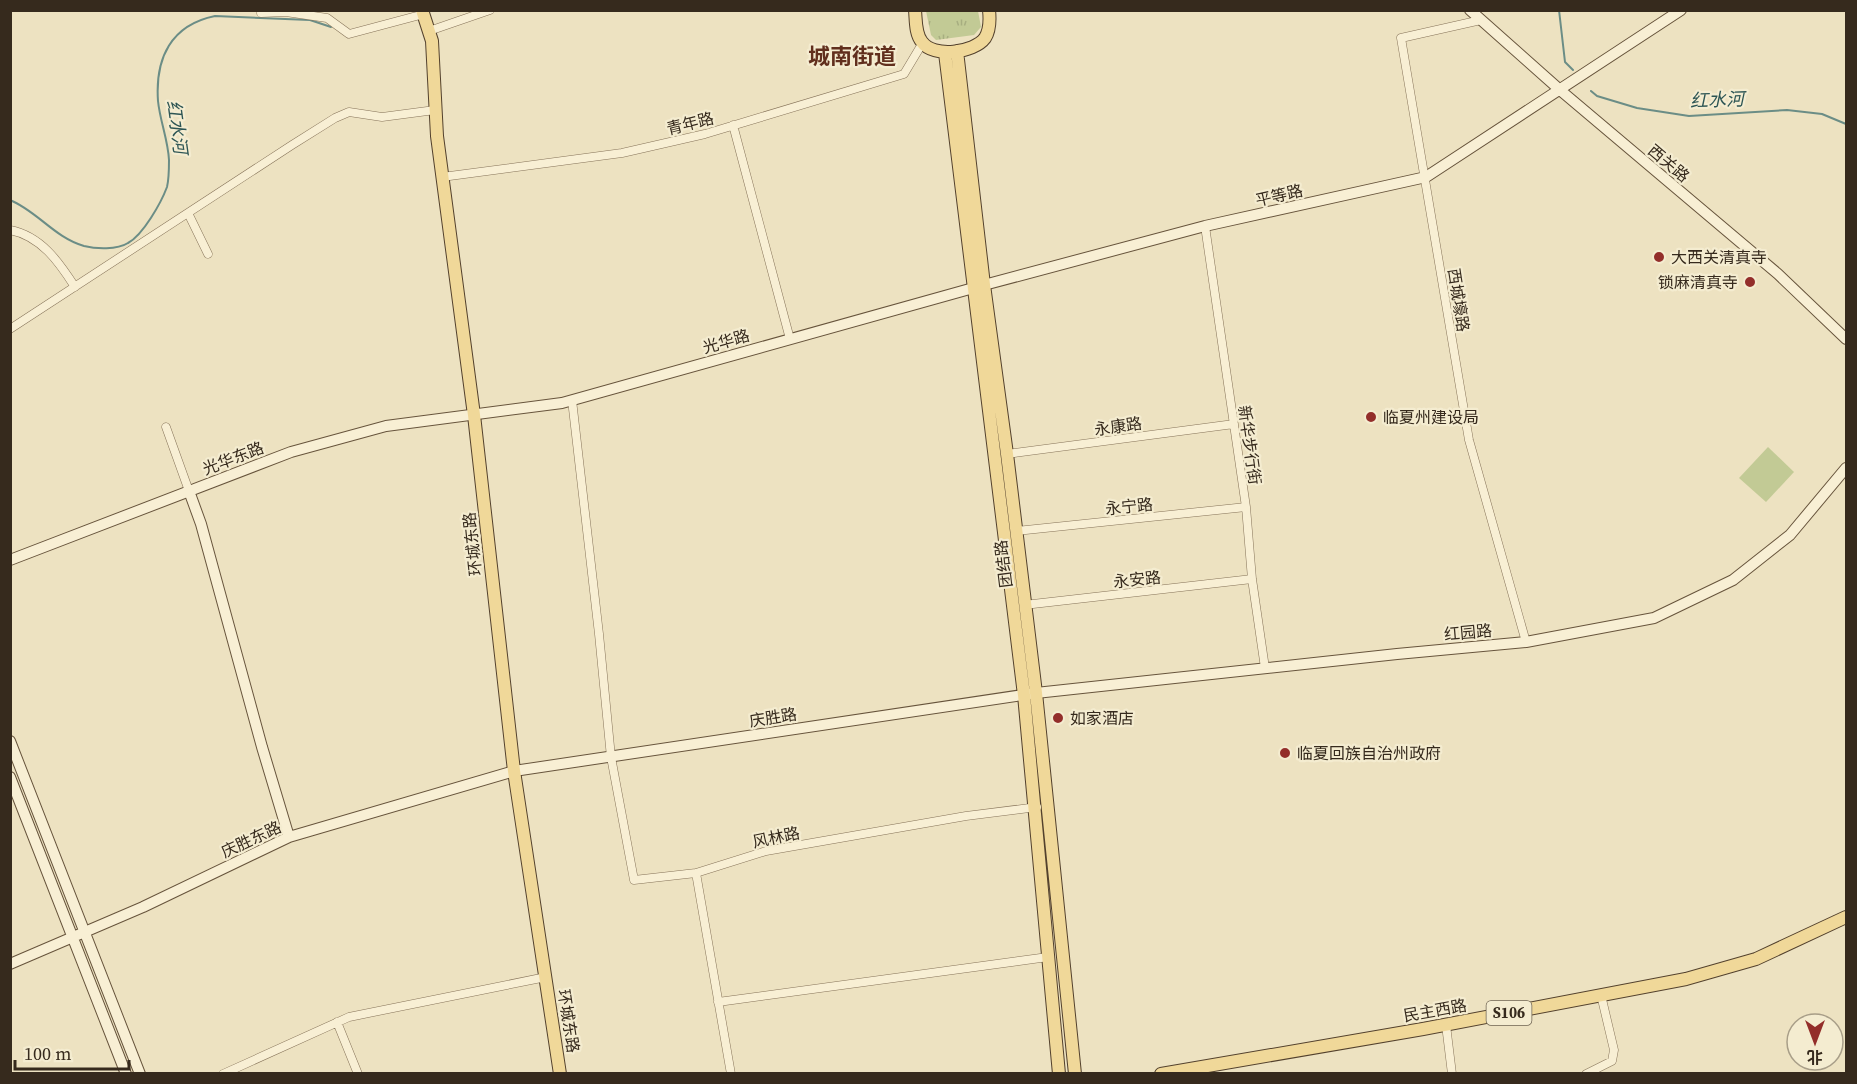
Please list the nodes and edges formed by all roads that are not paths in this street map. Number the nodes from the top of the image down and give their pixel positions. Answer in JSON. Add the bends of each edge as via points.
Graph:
{"nodes":[{"id":1,"x":490,"y":10,"type":"edge"},
{"id":2,"x":915,"y":10,"type":"edge"},
{"id":3,"x":989,"y":10,"type":"edge"},
{"id":4,"x":1470,"y":10,"type":"edge"},
{"id":5,"x":1681,"y":10,"type":"edge"},
{"id":6,"x":423,"y":12,"type":"edge"},
{"id":7,"x":261,"y":13,"type":"dead end"},
{"id":8,"x":1481,"y":20,"type":"junction"},
{"id":9,"x":429,"y":31,"type":"junction"},
{"id":10,"x":922,"y":44,"type":"junction"},
{"id":11,"x":951,"y":52,"type":"junction"},
{"id":12,"x":1560,"y":90,"type":"junction"},
{"id":13,"x":435,"y":110,"type":"junction"},
{"id":14,"x":733,"y":125,"type":"junction"},
{"id":15,"x":442,"y":177,"type":"junction"},
{"id":16,"x":1426,"y":177,"type":"junction"},
{"id":17,"x":188,"y":213,"type":"junction"},
{"id":18,"x":1205,"y":226,"type":"junction"},
{"id":19,"x":10,"y":230,"type":"edge"},
{"id":20,"x":208,"y":254,"type":"dead end"},
{"id":21,"x":979,"y":286,"type":"junction"},
{"id":22,"x":75,"y":287,"type":"junction"},
{"id":23,"x":10,"y":329,"type":"edge"},
{"id":24,"x":790,"y":339,"type":"junction"},
{"id":25,"x":1846,"y":339,"type":"edge"},
{"id":26,"x":573,"y":400,"type":"junction"},
{"id":27,"x":474,"y":415,"type":"junction"},
{"id":28,"x":1234,"y":424,"type":"junction"},
{"id":29,"x":166,"y":427,"type":"dead end"},
{"id":30,"x":1007,"y":454,"type":"junction"},
{"id":31,"x":1846,"y":468,"type":"edge"},
{"id":32,"x":189,"y":491,"type":"junction"},
{"id":33,"x":1246,"y":507,"type":"junction"},
{"id":34,"x":1016,"y":531,"type":"junction"},
{"id":35,"x":10,"y":560,"type":"edge"},
{"id":36,"x":1252,"y":579,"type":"junction"},
{"id":37,"x":1024,"y":605,"type":"junction"},
{"id":38,"x":1526,"y":642,"type":"junction"},
{"id":39,"x":1265,"y":668,"type":"junction"},
{"id":40,"x":1030,"y":694,"type":"junction"},
{"id":41,"x":10,"y":741,"type":"edge"},
{"id":42,"x":611,"y":757,"type":"junction"},
{"id":43,"x":514,"y":771,"type":"junction"},
{"id":44,"x":10,"y":777,"type":"edge"},
{"id":45,"x":1048,"y":806,"type":"junction"},
{"id":46,"x":1034,"y":807,"type":"junction"},
{"id":47,"x":289,"y":837,"type":"junction"},
{"id":48,"x":696,"y":873,"type":"junction"},
{"id":49,"x":1846,"y":917,"type":"edge"},
{"id":50,"x":86,"y":933,"type":"junction"},
{"id":51,"x":74,"y":938,"type":"junction"},
{"id":52,"x":1048,"y":957,"type":"junction"},
{"id":53,"x":10,"y":964,"type":"edge"},
{"id":54,"x":546,"y":977,"type":"junction"},
{"id":55,"x":1601,"y":995,"type":"junction"},
{"id":56,"x":718,"y":1002,"type":"junction"},
{"id":57,"x":338,"y":1022,"type":"junction"},
{"id":58,"x":1446,"y":1025,"type":"junction"},
{"id":59,"x":126,"y":1074,"type":"edge"},
{"id":60,"x":140,"y":1074,"type":"edge"},
{"id":61,"x":223,"y":1074,"type":"edge"},
{"id":62,"x":358,"y":1074,"type":"edge"},
{"id":63,"x":560,"y":1074,"type":"edge"},
{"id":64,"x":730,"y":1074,"type":"edge"},
{"id":65,"x":1059,"y":1074,"type":"edge"},
{"id":66,"x":1075,"y":1074,"type":"edge"},
{"id":67,"x":1161,"y":1074,"type":"edge"},
{"id":68,"x":1452,"y":1074,"type":"edge"},
{"id":69,"x":1586,"y":1074,"type":"edge"}],
"edges":[{"from":1,"to":9,"type":"street"},
{"from":2,"to":10,"type":"main road"},
{"from":3,"to":11,"type":"main road","via":[[990,22],[984,38],[971,48]]},
{"from":4,"to":8,"type":"main road","name":"西关路"},
{"from":5,"to":12,"type":"main road","name":"平等路"},
{"from":6,"to":7,"type":"street","via":[[349,34],[327,18]]},
{"from":6,"to":9,"type":"main road","name":"环城东路"},
{"from":8,"to":12,"type":"main road","name":"西关路"},
{"from":8,"to":16,"type":"street","name":"西城壕路","via":[[1401,38]]},
{"from":9,"to":13,"type":"main road","name":"环城东路"},
{"from":10,"to":11,"type":"main road","via":[[936,52]]},
{"from":10,"to":14,"type":"street","name":"青年路","via":[[904,74]]},
{"from":11,"to":21,"type":"main road","name":"团结路"},
{"from":12,"to":16,"type":"main road","name":"平等路"},
{"from":12,"to":25,"type":"main road","name":"西关路","via":[[1778,274]]},
{"from":13,"to":15,"type":"main road","name":"环城东路"},
{"from":13,"to":17,"type":"street","via":[[382,117],[349,112]]},
{"from":14,"to":15,"type":"street","name":"青年路","via":[[622,153]]},
{"from":14,"to":24,"type":"street"},
{"from":15,"to":27,"type":"main road","name":"环城东路"},
{"from":16,"to":18,"type":"main road","name":"平等路"},
{"from":16,"to":38,"type":"street","name":"西城壕路","via":[[1469,440]]},
{"from":17,"to":20,"type":"street"},
{"from":17,"to":22,"type":"street"},
{"from":18,"to":21,"type":"main road","name":"平等路"},
{"from":18,"to":28,"type":"street","name":"新华步行街"},
{"from":19,"to":22,"type":"street","via":[[35,240],[57,259]]},
{"from":21,"to":24,"type":"main road","name":"光华路"},
{"from":21,"to":30,"type":"main road","name":"团结路"},
{"from":21,"to":40,"type":"main road","name":"团结路"},
{"from":22,"to":23,"type":"street"},
{"from":24,"to":26,"type":"main road","name":"光华路"},
{"from":26,"to":27,"type":"main road","name":"光华路"},
{"from":26,"to":42,"type":"street"},
{"from":27,"to":32,"type":"main road","name":"光华东路","via":[[386,426],[291,452]]},
{"from":27,"to":43,"type":"main road","name":"环城东路"},
{"from":28,"to":30,"type":"street","name":"永康路"},
{"from":28,"to":33,"type":"street","name":"新华步行街"},
{"from":29,"to":32,"type":"street"},
{"from":30,"to":34,"type":"main road","name":"团结路"},
{"from":31,"to":38,"type":"main road","name":"红园路","via":[[1790,535],[1733,580],[1654,618]]},
{"from":32,"to":35,"type":"main road","name":"光华东路"},
{"from":32,"to":47,"type":"main road"},
{"from":33,"to":34,"type":"street","name":"永宁路"},
{"from":33,"to":36,"type":"street","name":"新华步行街"},
{"from":34,"to":37,"type":"main road","name":"团结路"},
{"from":36,"to":37,"type":"street","name":"永安路"},
{"from":36,"to":39,"type":"street","name":"新华步行街"},
{"from":37,"to":40,"type":"main road","name":"团结路"},
{"from":38,"to":39,"type":"main road","name":"红园路"},
{"from":39,"to":40,"type":"main road","name":"红园路"},
{"from":40,"to":42,"type":"main road","name":"庆胜路"},
{"from":40,"to":45,"type":"main road","name":"团结路"},
{"from":40,"to":46,"type":"main road","name":"团结路"},
{"from":41,"to":50,"type":"main road"},
{"from":42,"to":43,"type":"main road","name":"庆胜路"},
{"from":42,"to":48,"type":"street","name":"风林路","via":[[634,879]]},
{"from":43,"to":47,"type":"main road","name":"庆胜东路"},
{"from":43,"to":54,"type":"main road","name":"环城东路"},
{"from":44,"to":51,"type":"main road"},
{"from":45,"to":46,"type":"street","name":"风林路"},
{"from":45,"to":66,"type":"main road","name":"团结路"},
{"from":46,"to":48,"type":"street","name":"风林路","via":[[766,851]]},
{"from":46,"to":52,"type":"main road","name":"团结路"},
{"from":47,"to":50,"type":"main road","name":"庆胜东路"},
{"from":48,"to":56,"type":"street"},
{"from":49,"to":55,"type":"main road","name":"民主西路","number":"S106","via":[[1756,959],[1686,979]]},
{"from":50,"to":51,"type":"main road","name":"庆胜东路"},
{"from":50,"to":60,"type":"main road"},
{"from":51,"to":53,"type":"main road","name":"庆胜东路"},
{"from":51,"to":59,"type":"main road"},
{"from":52,"to":56,"type":"street"},
{"from":52,"to":65,"type":"main road","name":"团结路"},
{"from":54,"to":57,"type":"street"},
{"from":54,"to":63,"type":"main road","name":"环城东路"},
{"from":55,"to":58,"type":"main road","name":"民主西路","number":"S106"},
{"from":55,"to":69,"type":"street","via":[[1614,1050],[1612,1061]]},
{"from":56,"to":64,"type":"street"},
{"from":57,"to":61,"type":"street"},
{"from":57,"to":62,"type":"street"},
{"from":58,"to":67,"type":"main road","name":"民主西路","number":"S106"},
{"from":58,"to":68,"type":"street"}]}
